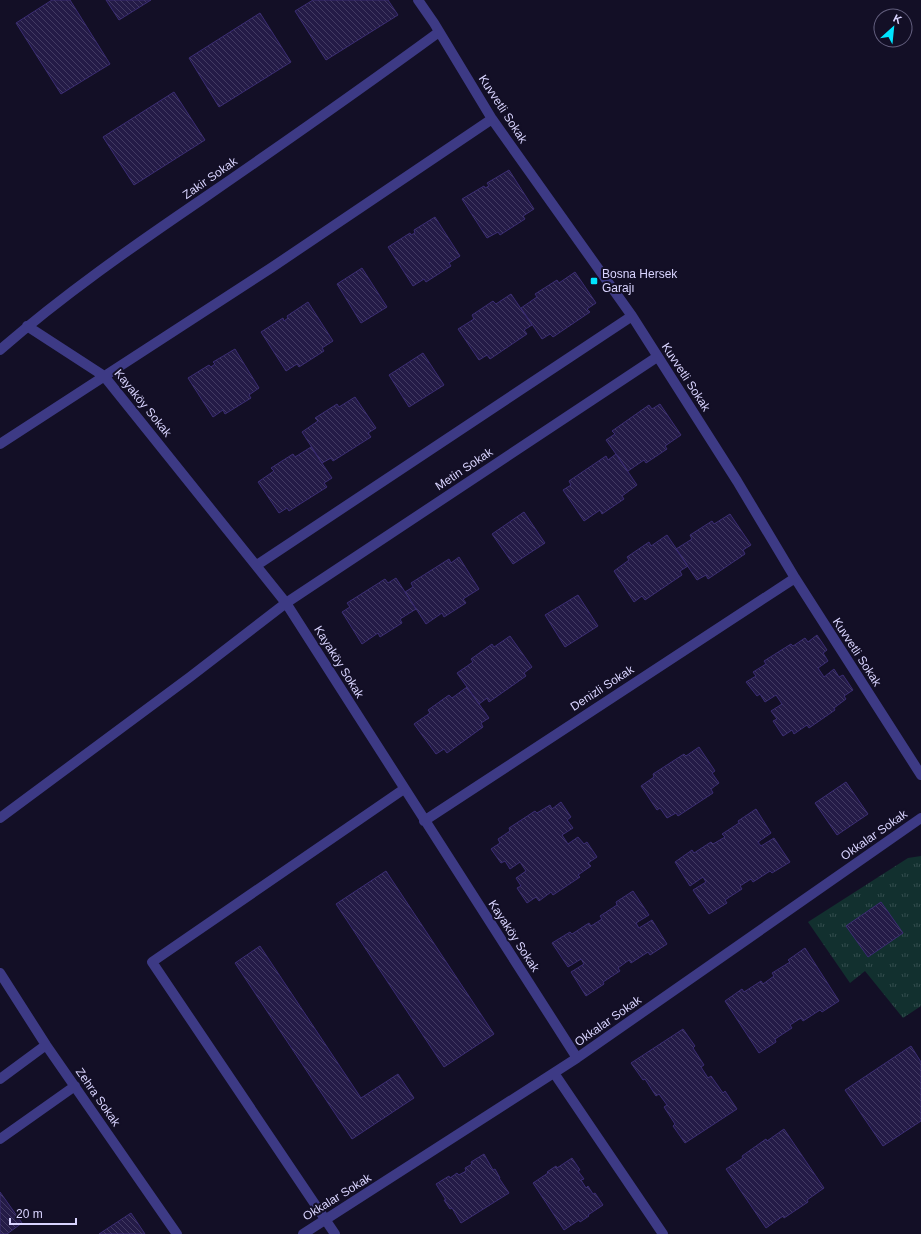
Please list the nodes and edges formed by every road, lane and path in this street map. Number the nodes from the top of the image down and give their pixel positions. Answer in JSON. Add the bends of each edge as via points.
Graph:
{"nodes":[{"id":1,"x":418,"y":0,"type":"edge"},
{"id":2,"x":439,"y":32,"type":"junction"},
{"id":3,"x":492,"y":119,"type":"junction"},
{"id":4,"x":632,"y":316,"type":"junction"},
{"id":5,"x":27,"y":326,"type":"junction"},
{"id":6,"x":0,"y":350,"type":"edge"},
{"id":7,"x":657,"y":357,"type":"junction"},
{"id":8,"x":104,"y":376,"type":"junction"},
{"id":9,"x":0,"y":444,"type":"edge"},
{"id":10,"x":257,"y":565,"type":"junction"},
{"id":11,"x":795,"y":578,"type":"junction"},
{"id":12,"x":286,"y":603,"type":"junction"},
{"id":13,"x":921,"y":775,"type":"edge"},
{"id":14,"x":404,"y":788,"type":"junction"},
{"id":15,"x":0,"y":818,"type":"edge"},
{"id":16,"x":921,"y":818,"type":"edge"},
{"id":17,"x":424,"y":821,"type":"junction"},
{"id":18,"x":0,"y":973,"type":"edge"},
{"id":19,"x":46,"y":1045,"type":"junction"},
{"id":20,"x":577,"y":1058,"type":"junction"},
{"id":21,"x":554,"y":1073,"type":"junction"},
{"id":22,"x":0,"y":1079,"type":"edge"},
{"id":23,"x":75,"y":1086,"type":"junction"},
{"id":24,"x":0,"y":1139,"type":"edge"},
{"id":25,"x":326,"y":1220,"type":"junction"},
{"id":26,"x":178,"y":1234,"type":"edge"},
{"id":27,"x":303,"y":1234,"type":"edge"},
{"id":28,"x":335,"y":1234,"type":"edge"},
{"id":29,"x":663,"y":1234,"type":"edge"}],
"edges":[{"from":1,"to":2,"type":"street","name":"Kuvvetli Sokak"},
{"from":2,"to":3,"type":"street","name":"Kuvvetli Sokak"},
{"from":2,"to":5,"type":"street","name":"Zakir Sokak","via":[[123,253]]},
{"from":3,"to":4,"type":"street","name":"Kuvvetli Sokak"},
{"from":3,"to":8,"type":"street","via":[[271,268]]},
{"from":4,"to":7,"type":"street","name":"Kuvvetli Sokak"},
{"from":4,"to":10,"type":"street"},
{"from":5,"to":6,"type":"street","name":"Zakir Sokak"},
{"from":5,"to":8,"type":"street","name":"Kayaköy Sokak"},
{"from":7,"to":11,"type":"street","name":"Kuvvetli Sokak","via":[[737,481]]},
{"from":7,"to":12,"type":"street","name":"Metin Sokak"},
{"from":8,"to":9,"type":"street"},
{"from":8,"to":10,"type":"street","name":"Kayaköy Sokak"},
{"from":10,"to":12,"type":"street","name":"Kayaköy Sokak"},
{"from":11,"to":13,"type":"street","name":"Kuvvetli Sokak"},
{"from":11,"to":17,"type":"street","name":"Denizli Sokak"},
{"from":12,"to":14,"type":"street","name":"Kayaköy Sokak"},
{"from":12,"to":15,"type":"street","name":"Metin Sokak","via":[[190,678]]},
{"from":14,"to":17,"type":"street","name":"Kayaköy Sokak"},
{"from":14,"to":25,"type":"street","via":[[152,962]]},
{"from":16,"to":20,"type":"street","name":"Okkalar Sokak"},
{"from":17,"to":20,"type":"street","name":"Kayaköy Sokak"},
{"from":18,"to":19,"type":"street","name":"Zehra Sokak"},
{"from":19,"to":22,"type":"street"},
{"from":19,"to":23,"type":"street","name":"Zehra Sokak"},
{"from":20,"to":21,"type":"street","name":"Okkalar Sokak"},
{"from":21,"to":25,"type":"street","name":"Okkalar Sokak"},
{"from":21,"to":29,"type":"street"},
{"from":23,"to":24,"type":"street"},
{"from":23,"to":26,"type":"street","name":"Zehra Sokak"},
{"from":25,"to":27,"type":"street","name":"Okkalar Sokak"},
{"from":25,"to":28,"type":"street"}]}
